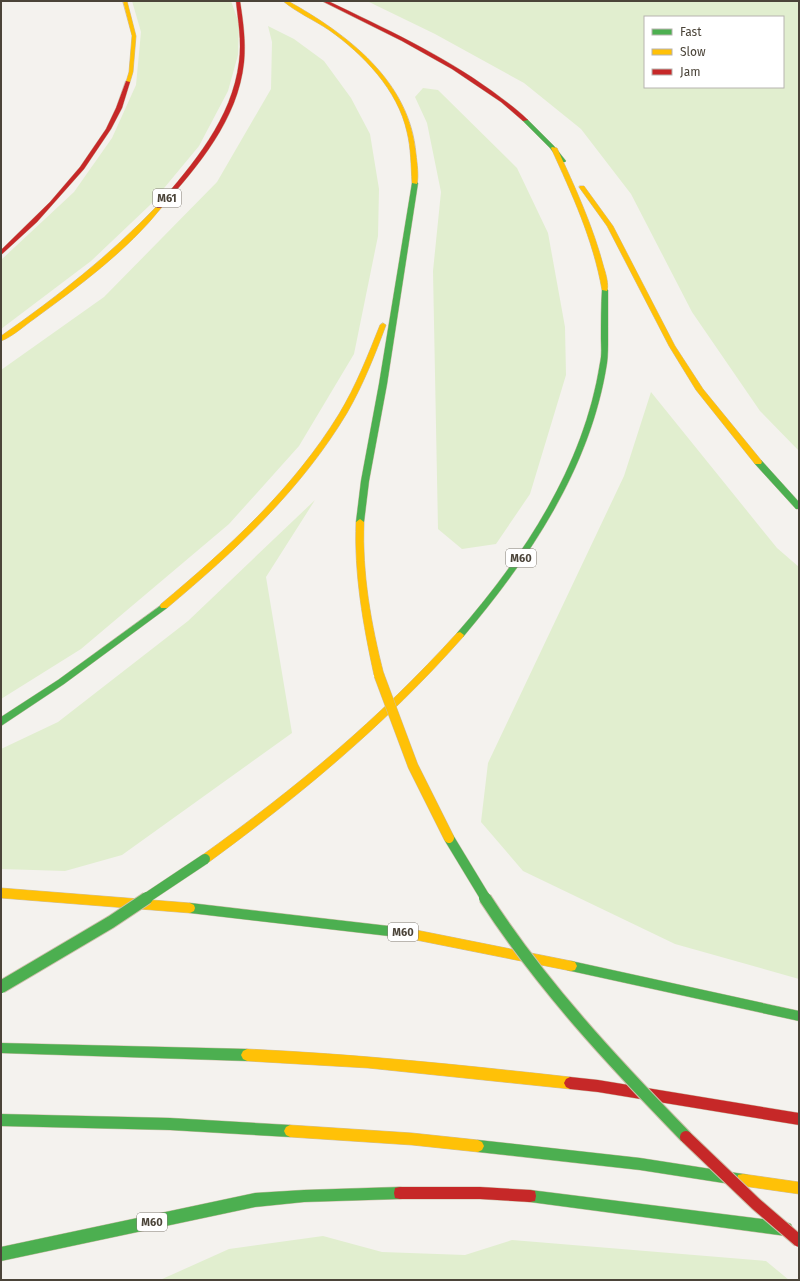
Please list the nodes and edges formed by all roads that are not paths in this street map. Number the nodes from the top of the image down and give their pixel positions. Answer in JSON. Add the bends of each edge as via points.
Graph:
{"nodes":[{"id":1,"x":125,"y":1,"type":"edge"},
{"id":2,"x":238,"y":1,"type":"edge"},
{"id":3,"x":285,"y":1,"type":"edge"},
{"id":4,"x":324,"y":1,"type":"edge"},
{"id":5,"x":554,"y":148,"type":"junction"},
{"id":6,"x":1,"y":253,"type":"edge"},
{"id":7,"x":396,"y":295,"type":"junction"},
{"id":8,"x":1,"y":339,"type":"edge"},
{"id":9,"x":799,"y":508,"type":"edge"},
{"id":10,"x":1,"y":722,"type":"edge"},
{"id":11,"x":1,"y":893,"type":"edge"},
{"id":12,"x":1,"y":986,"type":"edge"},
{"id":13,"x":799,"y":1016,"type":"edge"},
{"id":14,"x":1,"y":1048,"type":"edge"},
{"id":15,"x":799,"y":1119,"type":"edge"},
{"id":16,"x":1,"y":1120,"type":"edge"},
{"id":17,"x":799,"y":1188,"type":"edge"},
{"id":18,"x":799,"y":1230,"type":"edge"},
{"id":19,"x":799,"y":1241,"type":"edge"},
{"id":20,"x":1,"y":1254,"type":"edge"}],
"edges":[{"from":1,"to":6,"type":"highway","via":[[132,28],[133,61],[123,100],[109,129],[67,186]]},
{"from":2,"to":8,"type":"highway","number":"M61","via":[[244,44],[237,88],[214,137],[192,170],[119,247],[81,280]]},
{"from":3,"to":7,"type":"highway","via":[[333,30],[355,48],[387,82],[404,114],[411,134],[415,184]]},
{"from":4,"to":5,"type":"highway","via":[[452,64],[503,100]]},
{"from":5,"to":9,"type":"highway","via":[[610,226],[669,340],[700,390],[751,454]]},
{"from":5,"to":12,"type":"highway","number":"M60","bridge":true,"via":[[589,226],[598,256],[606,298],[606,343],[593,411],[569,476],[524,554],[495,594],[410,689],[296,792],[205,859],[111,922]]},
{"from":7,"to":10,"type":"highway","via":[[356,389],[336,425],[267,512],[209,569],[148,620]]},
{"from":7,"to":19,"type":"highway","bridge":true,"via":[[361,505],[359,542],[360,585],[370,637],[394,721],[426,796],[471,873],[533,964],[605,1052],[657,1108]]},
{"from":11,"to":13,"type":"highway","number":"M60","via":[[214,910],[394,930],[626,977]]},
{"from":14,"to":15,"type":"highway","via":[[291,1057],[443,1069],[598,1086]]},
{"from":16,"to":17,"type":"highway","via":[[170,1124],[412,1139],[640,1164]]},
{"from":18,"to":20,"type":"highway","number":"M60","via":[[554,1198],[480,1193],[403,1193],[255,1200]]}]}
